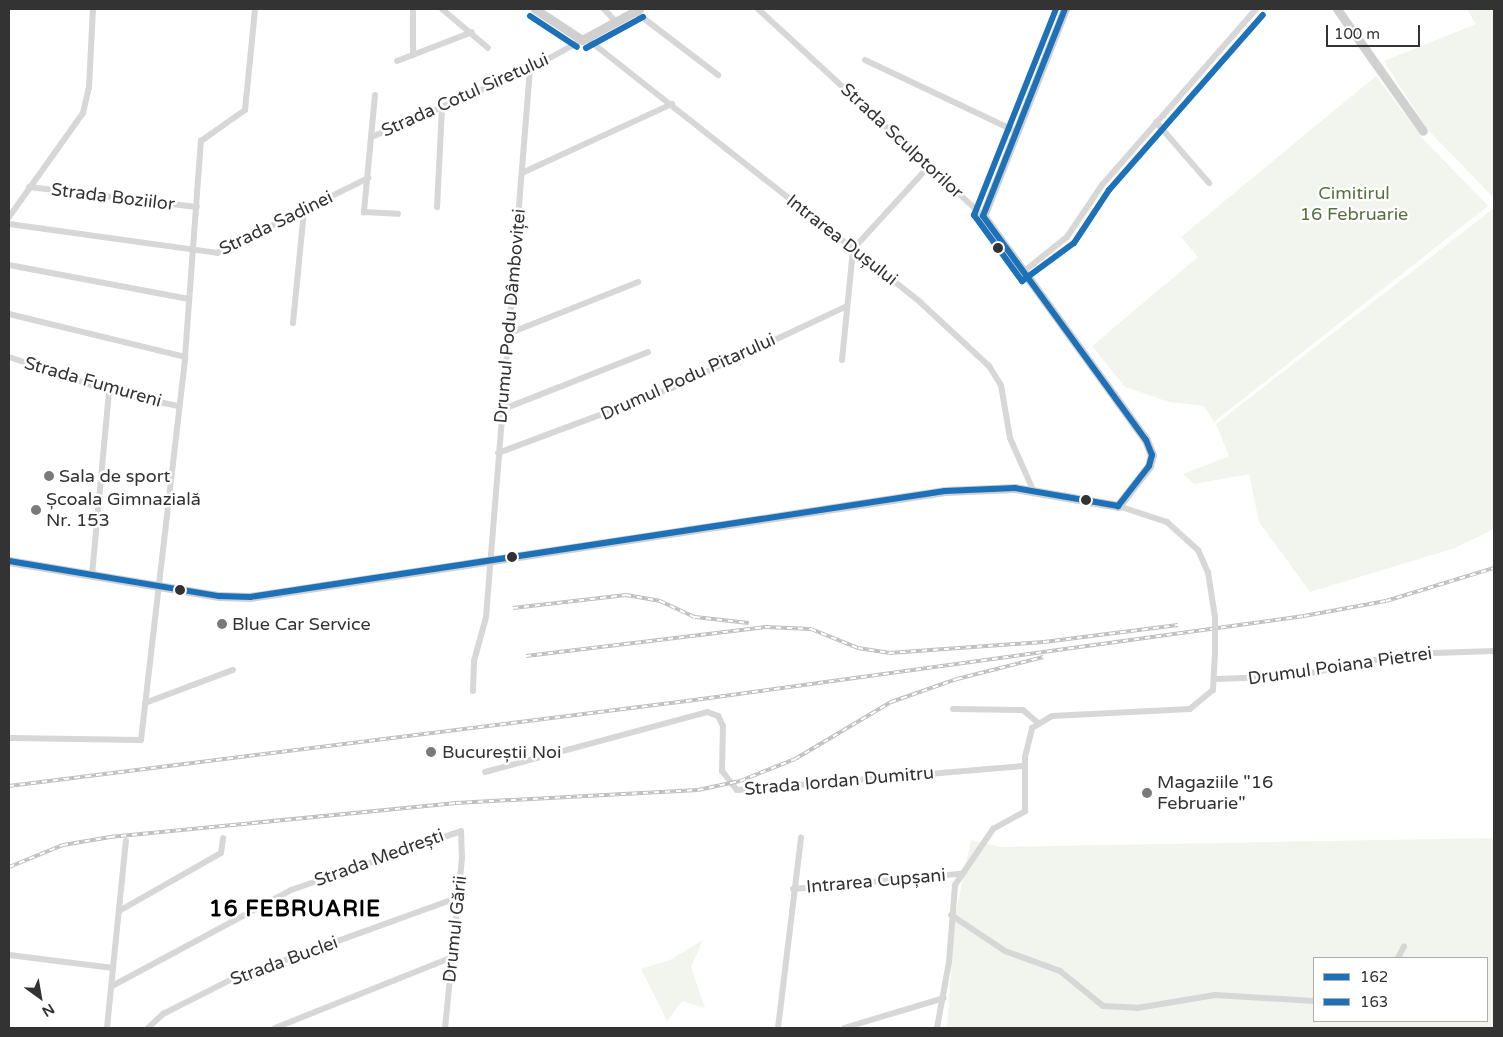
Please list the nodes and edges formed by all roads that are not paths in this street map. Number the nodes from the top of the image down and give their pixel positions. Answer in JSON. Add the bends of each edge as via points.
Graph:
{"nodes":[{"id":1,"x":93,"y":9,"type":"edge"},
{"id":2,"x":255,"y":9,"type":"edge"},
{"id":3,"x":413,"y":9,"type":"edge"},
{"id":4,"x":442,"y":9,"type":"edge"},
{"id":5,"x":535,"y":9,"type":"edge"},
{"id":6,"x":604,"y":9,"type":"edge"},
{"id":7,"x":758,"y":9,"type":"edge"},
{"id":8,"x":1065,"y":9,"type":"edge"},
{"id":9,"x":1256,"y":9,"type":"edge"},
{"id":10,"x":1337,"y":9,"type":"edge"},
{"id":11,"x":636,"y":10,"type":"edge"},
{"id":12,"x":615,"y":21,"type":"junction"},
{"id":13,"x":472,"y":32,"type":"junction"},
{"id":14,"x":584,"y":39,"type":"junction"},
{"id":15,"x":488,"y":48,"type":"dead end"},
{"id":16,"x":413,"y":55,"type":"junction"},
{"id":17,"x":866,"y":60,"type":"dead end"},
{"id":18,"x":397,"y":62,"type":"dead end"},
{"id":19,"x":530,"y":69,"type":"junction"},
{"id":20,"x":718,"y":75,"type":"dead end"},
{"id":21,"x":376,"y":95,"type":"dead end"},
{"id":22,"x":672,"y":104,"type":"junction"},
{"id":23,"x":442,"y":108,"type":"junction"},
{"id":24,"x":1156,"y":122,"type":"junction"},
{"id":25,"x":1423,"y":131,"type":"dead end"},
{"id":26,"x":1015,"y":132,"type":"junction"},
{"id":27,"x":374,"y":136,"type":"junction"},
{"id":28,"x":930,"y":166,"type":"junction"},
{"id":29,"x":524,"y":172,"type":"junction"},
{"id":30,"x":368,"y":178,"type":"junction"},
{"id":31,"x":1209,"y":182,"type":"dead end"},
{"id":32,"x":29,"y":188,"type":"junction"},
{"id":33,"x":197,"y":207,"type":"junction"},
{"id":34,"x":437,"y":208,"type":"dead end"},
{"id":35,"x":304,"y":210,"type":"junction"},
{"id":36,"x":398,"y":214,"type":"dead end"},
{"id":37,"x":983,"y":216,"type":"junction"},
{"id":38,"x":9,"y":217,"type":"edge"},
{"id":39,"x":9,"y":224,"type":"edge"},
{"id":40,"x":853,"y":250,"type":"junction"},
{"id":41,"x":194,"y":252,"type":"junction"},
{"id":42,"x":9,"y":265,"type":"edge"},
{"id":43,"x":1023,"y":272,"type":"junction"},
{"id":44,"x":638,"y":282,"type":"dead end"},
{"id":45,"x":189,"y":299,"type":"junction"},
{"id":46,"x":847,"y":306,"type":"junction"},
{"id":47,"x":9,"y":314,"type":"edge"},
{"id":48,"x":293,"y":323,"type":"dead end"},
{"id":49,"x":510,"y":333,"type":"junction"},
{"id":50,"x":648,"y":352,"type":"dead end"},
{"id":51,"x":9,"y":357,"type":"edge"},
{"id":52,"x":185,"y":357,"type":"junction"},
{"id":53,"x":842,"y":360,"type":"dead end"},
{"id":54,"x":108,"y":390,"type":"junction"},
{"id":55,"x":178,"y":406,"type":"junction"},
{"id":56,"x":501,"y":410,"type":"junction"},
{"id":57,"x":498,"y":453,"type":"junction"},
{"id":58,"x":1033,"y":490,"type":"junction"},
{"id":59,"x":1118,"y":506,"type":"junction"},
{"id":60,"x":9,"y":561,"type":"edge"},
{"id":61,"x":491,"y":563,"type":"junction"},
{"id":62,"x":92,"y":576,"type":"junction"},
{"id":63,"x":157,"y":586,"type":"junction"},
{"id":64,"x":1494,"y":652,"type":"edge"},
{"id":65,"x":233,"y":670,"type":"dead end"},
{"id":66,"x":1216,"y":679,"type":"junction"},
{"id":67,"x":473,"y":691,"type":"dead end"},
{"id":68,"x":145,"y":703,"type":"junction"},
{"id":69,"x":953,"y":709,"type":"dead end"},
{"id":70,"x":1037,"y":722,"type":"junction"},
{"id":71,"x":9,"y":738,"type":"edge"},
{"id":72,"x":1025,"y":766,"type":"junction"},
{"id":73,"x":485,"y":772,"type":"dead end"},
{"id":74,"x":461,"y":831,"type":"joint"},
{"id":75,"x":801,"y":837,"type":"dead end"},
{"id":76,"x":223,"y":838,"type":"dead end"},
{"id":77,"x":126,"y":841,"type":"dead end"},
{"id":78,"x":959,"y":874,"type":"junction"},
{"id":79,"x":793,"y":889,"type":"junction"},
{"id":80,"x":457,"y":898,"type":"junction"},
{"id":81,"x":119,"y":911,"type":"junction"},
{"id":82,"x":951,"y":916,"type":"junction"},
{"id":83,"x":1404,"y":946,"type":"dead end"},
{"id":84,"x":9,"y":955,"type":"edge"},
{"id":85,"x":1398,"y":957,"type":"edge"},
{"id":86,"x":450,"y":958,"type":"junction"},
{"id":87,"x":113,"y":968,"type":"junction"},
{"id":88,"x":112,"y":986,"type":"junction"},
{"id":89,"x":944,"y":998,"type":"junction"},
{"id":90,"x":1313,"y":1001,"type":"edge"},
{"id":91,"x":107,"y":1028,"type":"edge"},
{"id":92,"x":148,"y":1028,"type":"edge"},
{"id":93,"x":275,"y":1028,"type":"edge"},
{"id":94,"x":445,"y":1028,"type":"edge"},
{"id":95,"x":778,"y":1028,"type":"edge"},
{"id":96,"x":844,"y":1028,"type":"edge"},
{"id":97,"x":937,"y":1028,"type":"edge"}],
"edges":[{"from":1,"to":32,"type":"street","via":[[89,87],[83,113]]},
{"from":2,"to":33,"type":"street","via":[[245,110],[202,141]]},
{"from":3,"to":16,"type":"street"},
{"from":4,"to":13,"type":"street"},
{"from":5,"to":14,"type":"main road"},
{"from":6,"to":12,"type":"street"},
{"from":7,"to":28,"type":"street","name":"Strada Sculptorilor"},
{"from":8,"to":26,"type":"main road"},
{"from":9,"to":24,"type":"street"},
{"from":10,"to":25,"type":"main road"},
{"from":11,"to":12,"type":"main road"},
{"from":11,"to":20,"type":"street"},
{"from":12,"to":14,"type":"main road"},
{"from":13,"to":15,"type":"street"},
{"from":13,"to":16,"type":"street"},
{"from":14,"to":19,"type":"street","name":"Strada Cotul Siretului"},
{"from":14,"to":22,"type":"street","name":"Intrarea Dușului"},
{"from":16,"to":18,"type":"street"},
{"from":17,"to":26,"type":"street"},
{"from":19,"to":23,"type":"street","name":"Strada Cotul Siretului"},
{"from":19,"to":29,"type":"street","name":"Drumul Podu Dâmboviței"},
{"from":21,"to":27,"type":"street"},
{"from":22,"to":29,"type":"street"},
{"from":22,"to":40,"type":"street","name":"Intrarea Dușului"},
{"from":23,"to":27,"type":"street","name":"Strada Cotul Siretului"},
{"from":23,"to":34,"type":"street"},
{"from":24,"to":31,"type":"street"},
{"from":24,"to":43,"type":"street","via":[[1102,185],[1067,237]]},
{"from":26,"to":37,"type":"main road"},
{"from":27,"to":30,"type":"street"},
{"from":28,"to":37,"type":"street","name":"Strada Sculptorilor"},
{"from":28,"to":40,"type":"street"},
{"from":29,"to":49,"type":"street","name":"Drumul Podu Dâmboviței"},
{"from":30,"to":35,"type":"street","name":"Strada Sadinei"},
{"from":30,"to":36,"type":"street","via":[[364,212]]},
{"from":32,"to":33,"type":"street","name":"Strada Boziilor"},
{"from":32,"to":38,"type":"street"},
{"from":33,"to":41,"type":"street"},
{"from":35,"to":41,"type":"street","name":"Strada Sadinei","via":[[217,253]]},
{"from":35,"to":48,"type":"street"},
{"from":37,"to":43,"type":"main road","name":"Strada Sculptorilor"},
{"from":39,"to":41,"type":"street","name":"Strada Sadinei"},
{"from":40,"to":46,"type":"street"},
{"from":40,"to":58,"type":"street","name":"Intrarea Dușului","via":[[921,303],[989,366],[1001,385],[1010,438]]},
{"from":41,"to":45,"type":"street"},
{"from":42,"to":45,"type":"street"},
{"from":43,"to":59,"type":"main road","name":"Strada Sculptorilor","via":[[1146,440],[1152,455],[1149,466]]},
{"from":44,"to":49,"type":"street"},
{"from":45,"to":52,"type":"street"},
{"from":46,"to":53,"type":"street"},
{"from":46,"to":57,"type":"street","name":"Drumul Podu Pitarului","via":[[672,388]]},
{"from":47,"to":52,"type":"street"},
{"from":49,"to":56,"type":"street","name":"Drumul Podu Dâmboviței"},
{"from":50,"to":56,"type":"street"},
{"from":51,"to":54,"type":"street","name":"Strada Fumureni"},
{"from":52,"to":55,"type":"street"},
{"from":54,"to":55,"type":"street","name":"Strada Fumureni"},
{"from":54,"to":62,"type":"street"},
{"from":55,"to":63,"type":"street"},
{"from":56,"to":57,"type":"street","name":"Drumul Podu Dâmboviței"},
{"from":57,"to":61,"type":"street","name":"Drumul Podu Dâmboviței"},
{"from":58,"to":59,"type":"main road"},
{"from":58,"to":61,"type":"main road","via":[[945,491]]},
{"from":59,"to":66,"type":"street","bridge":true,"via":[[1167,522],[1186,536],[1208,572],[1215,617]]},
{"from":60,"to":62,"type":"main road"},
{"from":61,"to":63,"type":"main road","via":[[250,597]]},
{"from":61,"to":67,"type":"street"},
{"from":62,"to":63,"type":"main road"},
{"from":63,"to":68,"type":"street"},
{"from":64,"to":66,"type":"street","name":"Drumul Poiana Pietrei","via":[[1405,654],[1296,676]]},
{"from":65,"to":68,"type":"street"},
{"from":66,"to":70,"type":"street","via":[[1208,697],[1182,712],[1052,716]]},
{"from":68,"to":71,"type":"street","via":[[141,740]]},
{"from":69,"to":70,"type":"street","via":[[1023,710]]},
{"from":70,"to":72,"type":"street","via":[[1027,738]]},
{"from":72,"to":73,"type":"street","name":"Strada Iordan Dumitru","via":[[737,790],[731,787],[722,771],[723,726],[718,716],[707,712]]},
{"from":72,"to":78,"type":"street","via":[[1025,811],[993,829]]},
{"from":74,"to":80,"type":"street","name":"Drumul Gării"},
{"from":74,"to":88,"type":"street","name":"Strada Medrești","via":[[291,890]]},
{"from":75,"to":79,"type":"street"},
{"from":76,"to":81,"type":"street","via":[[220,853]]},
{"from":77,"to":81,"type":"street"},
{"from":78,"to":79,"type":"street","name":"Intrarea Cupșani"},
{"from":78,"to":82,"type":"street"},
{"from":79,"to":95,"type":"street"},
{"from":80,"to":86,"type":"street","name":"Drumul Gării"},
{"from":80,"to":92,"type":"street","name":"Strada Buclei","via":[[230,980],[163,1014]]},
{"from":81,"to":87,"type":"street"},
{"from":82,"to":89,"type":"street"},
{"from":82,"to":90,"type":"street","via":[[1005,951],[1060,971],[1103,1006],[1136,1008],[1215,995]]},
{"from":83,"to":85,"type":"street"},
{"from":84,"to":87,"type":"street"},
{"from":86,"to":93,"type":"street"},
{"from":86,"to":94,"type":"street","name":"Drumul Gării"},
{"from":87,"to":88,"type":"street"},
{"from":88,"to":91,"type":"street"},
{"from":89,"to":96,"type":"street"},
{"from":89,"to":97,"type":"street"}]}
